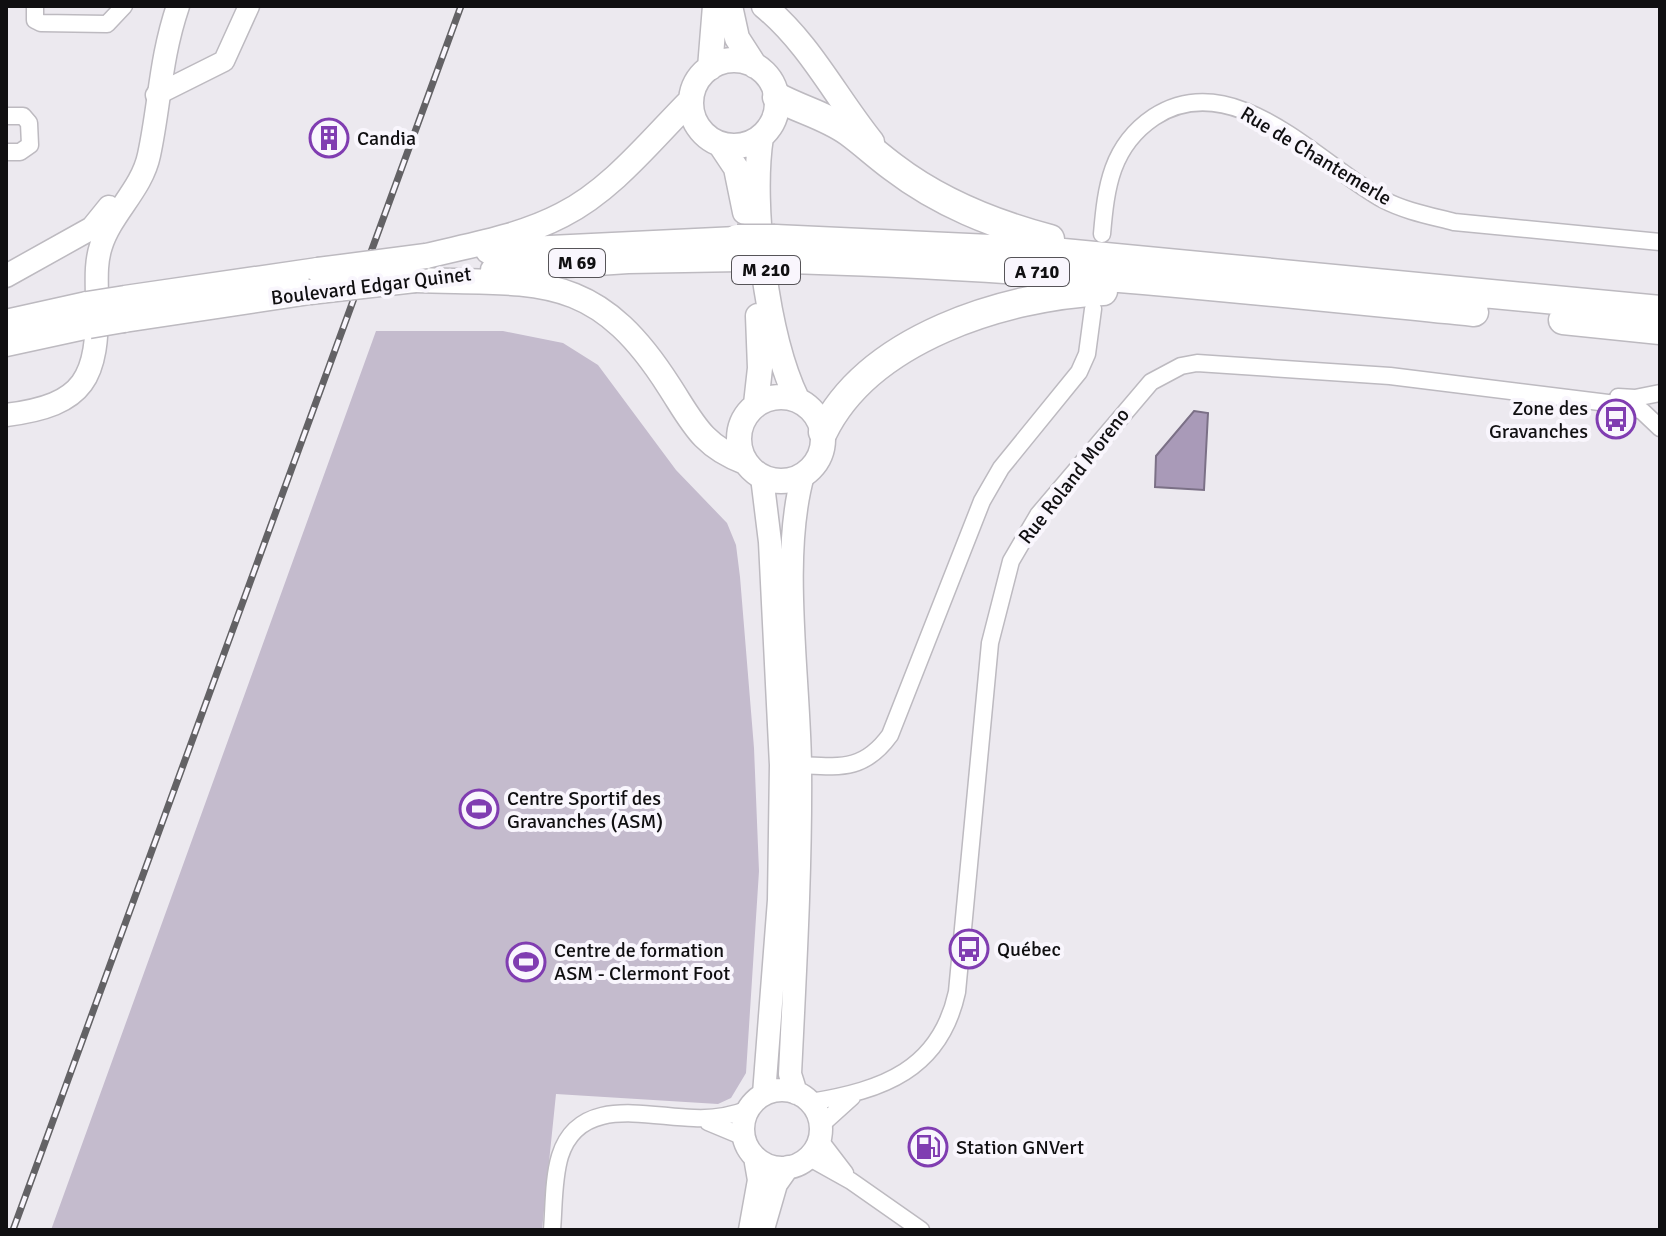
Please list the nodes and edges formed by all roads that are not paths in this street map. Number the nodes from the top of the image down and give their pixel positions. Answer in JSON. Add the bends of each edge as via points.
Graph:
{"nodes":[{"id":1,"x":35,"y":6,"type":"edge"},
{"id":2,"x":124,"y":6,"type":"edge"},
{"id":3,"x":178,"y":6,"type":"edge"},
{"id":4,"x":249,"y":6,"type":"edge"},
{"id":5,"x":715,"y":6,"type":"edge"},
{"id":6,"x":730,"y":6,"type":"edge"},
{"id":7,"x":764,"y":6,"type":"edge"},
{"id":8,"x":755,"y":66,"type":"junction"},
{"id":9,"x":710,"y":68,"type":"junction"},
{"id":10,"x":156,"y":95,"type":"junction"},
{"id":11,"x":777,"y":97,"type":"junction"},
{"id":12,"x":691,"y":100,"type":"junction"},
{"id":13,"x":6,"y":116,"type":"edge"},
{"id":14,"x":151,"y":133,"type":"junction"},
{"id":15,"x":761,"y":137,"type":"junction"},
{"id":16,"x":720,"y":144,"type":"junction"},
{"id":17,"x":6,"y":152,"type":"edge"},
{"id":18,"x":894,"y":168,"type":"junction"},
{"id":19,"x":1102,"y":234,"type":"dead end"},
{"id":20,"x":1660,"y":242,"type":"edge"},
{"id":21,"x":738,"y":249,"type":"junction"},
{"id":22,"x":776,"y":249,"type":"junction"},
{"id":23,"x":426,"y":256,"type":"junction"},
{"id":24,"x":1149,"y":261,"type":"junction"},
{"id":25,"x":6,"y":276,"type":"edge"},
{"id":26,"x":415,"y":280,"type":"junction"},
{"id":27,"x":314,"y":281,"type":"junction"},
{"id":28,"x":1295,"y":294,"type":"junction"},
{"id":29,"x":1093,"y":309,"type":"dead end"},
{"id":30,"x":1660,"y":310,"type":"edge"},
{"id":31,"x":88,"y":315,"type":"junction"},
{"id":32,"x":6,"y":322,"type":"edge"},
{"id":33,"x":1660,"y":330,"type":"edge"},
{"id":34,"x":6,"y":344,"type":"edge"},
{"id":35,"x":1660,"y":393,"type":"edge"},
{"id":36,"x":1576,"y":397,"type":"junction"},
{"id":37,"x":797,"y":399,"type":"junction"},
{"id":38,"x":1660,"y":399,"type":"edge"},
{"id":39,"x":756,"y":404,"type":"junction"},
{"id":40,"x":6,"y":415,"type":"edge"},
{"id":41,"x":1660,"y":428,"type":"edge"},
{"id":42,"x":823,"y":432,"type":"junction"},
{"id":43,"x":753,"y":469,"type":"junction"},
{"id":44,"x":803,"y":475,"type":"junction"},
{"id":45,"x":800,"y":765,"type":"junction"},
{"id":46,"x":853,"y":1096,"type":"junction"},
{"id":47,"x":804,"y":1098,"type":"junction"},
{"id":48,"x":756,"y":1102,"type":"junction"},
{"id":49,"x":695,"y":1119,"type":"junction"},
{"id":50,"x":744,"y":1137,"type":"junction"},
{"id":51,"x":809,"y":1147,"type":"junction"},
{"id":52,"x":755,"y":1157,"type":"junction"},
{"id":53,"x":552,"y":1230,"type":"edge"},
{"id":54,"x":750,"y":1230,"type":"edge"},
{"id":55,"x":763,"y":1230,"type":"edge"},
{"id":56,"x":921,"y":1230,"type":"edge"}],
"edges":[{"from":1,"to":2,"type":"street","via":[[35,20],[41,23],[107,24]]},
{"from":3,"to":10,"type":"main road"},
{"from":4,"to":10,"type":"street","via":[[224,61]]},
{"from":5,"to":9,"type":"main road"},
{"from":6,"to":8,"type":"main road","via":[[737,38]]},
{"from":7,"to":18,"type":"main road","via":[[793,32]]},
{"from":8,"to":9,"type":"main road","via":[[732,61]]},
{"from":8,"to":11,"type":"main road"},
{"from":9,"to":12,"type":"main road"},
{"from":10,"to":14,"type":"main road"},
{"from":11,"to":15,"type":"main road","via":[[774,119]]},
{"from":11,"to":18,"type":"highway","via":[[825,117]]},
{"from":12,"to":16,"type":"main road","via":[[698,127]]},
{"from":12,"to":23,"type":"main road","via":[[631,160],[563,215]]},
{"from":13,"to":17,"type":"street","via":[[23,116],[29,123],[30,145]]},
{"from":14,"to":25,"type":"main road","via":[[126,186],[92,228]]},
{"from":14,"to":40,"type":"main road","via":[[149,157],[99,250],[98,342],[84,380],[63,401]]},
{"from":15,"to":16,"type":"main road","via":[[748,144]]},
{"from":15,"to":37,"type":"main road","number":"M 210","via":[[756,170],[773,333]]},
{"from":16,"to":39,"type":"main road","number":"M 210","via":[[736,168],[743,192],[760,334]]},
{"from":18,"to":24,"type":"highway","via":[[975,216]]},
{"from":19,"to":20,"type":"street","name":"Rue de Chantemerle","via":[[1106,188],[1118,153],[1131,136],[1163,111],[1205,102],[1244,109],[1349,180],[1421,214],[1454,222]]},
{"from":21,"to":22,"type":"highway","number":"A 710","bridge":true},
{"from":21,"to":23,"type":"main road","number":"M 69"},
{"from":21,"to":26,"type":"main road","name":"Boulevard Edgar Quinet","number":"M 69"},
{"from":22,"to":24,"type":"highway","number":"A 710","via":[[974,246]]},
{"from":22,"to":28,"type":"highway","number":"A 710"},
{"from":23,"to":27,"type":"main road","name":"Boulevard Edgar Quinet","number":"M 69","bridge":true},
{"from":24,"to":30,"type":"highway","number":"A 710"},
{"from":26,"to":27,"type":"main road","name":"Boulevard Edgar Quinet","number":"M 69","bridge":true},
{"from":26,"to":43,"type":"main road","via":[[546,286],[600,307],[646,348],[703,439]]},
{"from":27,"to":31,"type":"main road","name":"Boulevard Edgar Quinet","number":"M 69","bridge":true},
{"from":28,"to":33,"type":"highway","number":"A 710"},
{"from":28,"to":42,"type":"highway","via":[[1180,296],[1120,290],[1026,298],[947,328],[872,371],[848,391]]},
{"from":29,"to":45,"type":"street","via":[[1079,372],[1001,468],[982,501],[890,735],[877,753],[861,762]]},
{"from":31,"to":32,"type":"main road","name":"Boulevard Edgar Quinet","number":"M 69"},
{"from":31,"to":34,"type":"main road","name":"Boulevard Edgar Quinet","number":"M 69"},
{"from":35,"to":36,"type":"street"},
{"from":36,"to":41,"type":"street","via":[[1634,407]]},
{"from":36,"to":46,"type":"street","name":"Rue Roland Moreno","via":[[1215,363],[1181,366],[1145,387],[1026,532],[1002,587],[990,643],[957,992],[945,1032],[916,1065]]},
{"from":37,"to":39,"type":"main road","via":[[783,396]]},
{"from":37,"to":42,"type":"main road","via":[[818,418]]},
{"from":38,"to":41,"type":"street"},
{"from":39,"to":43,"type":"main road","via":[[738,437]]},
{"from":42,"to":44,"type":"main road","via":[[819,456]]},
{"from":43,"to":44,"type":"main road","via":[[790,480]]},
{"from":43,"to":48,"type":"main road","via":[[770,542],[781,765],[779,900]]},
{"from":44,"to":45,"type":"main road","via":[[793,540]]},
{"from":45,"to":47,"type":"main road","via":[[790,1074]]},
{"from":46,"to":47,"type":"street"},
{"from":46,"to":51,"type":"street"},
{"from":47,"to":48,"type":"main road","via":[[786,1090]]},
{"from":47,"to":51,"type":"main road"},
{"from":48,"to":49,"type":"street","via":[[728,1117]]},
{"from":48,"to":50,"type":"main road"},
{"from":49,"to":50,"type":"street"},
{"from":49,"to":53,"type":"street","via":[[613,1113],[582,1123],[560,1157]]},
{"from":50,"to":52,"type":"main road"},
{"from":51,"to":52,"type":"main road","via":[[765,1164]]},
{"from":51,"to":55,"type":"main road","via":[[776,1184]]},
{"from":51,"to":56,"type":"street"},
{"from":52,"to":54,"type":"main road","via":[[759,1180]]}]}
